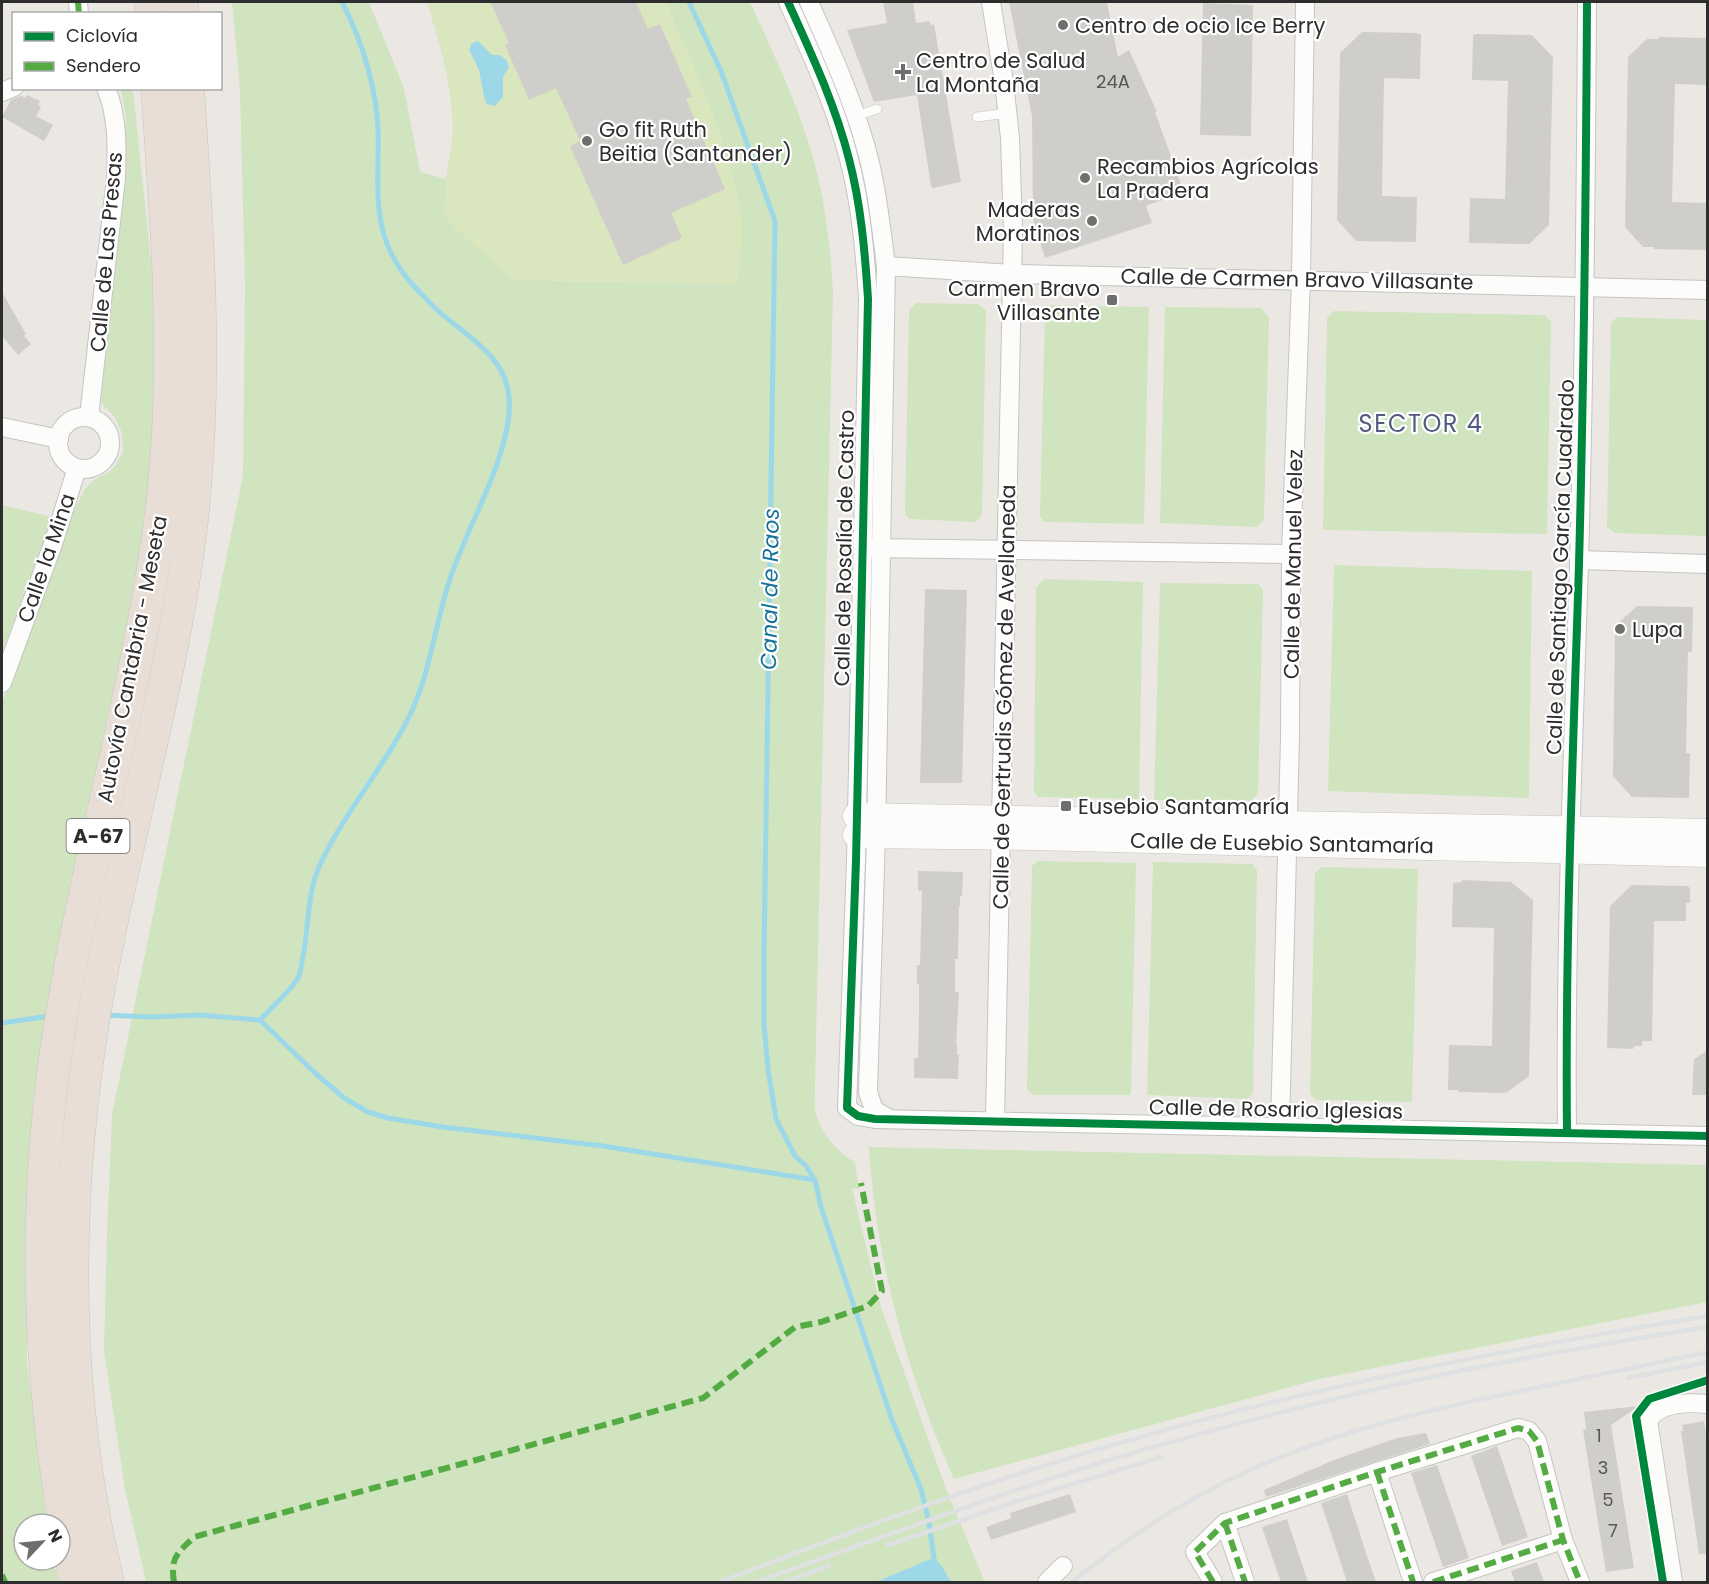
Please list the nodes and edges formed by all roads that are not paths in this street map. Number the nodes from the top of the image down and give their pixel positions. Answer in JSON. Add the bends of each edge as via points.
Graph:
{"nodes":[{"id":1,"x":788,"y":2,"type":"edge"},
{"id":2,"x":809,"y":2,"type":"edge"},
{"id":3,"x":991,"y":2,"type":"edge"},
{"id":4,"x":1305,"y":2,"type":"edge"},
{"id":5,"x":1587,"y":2,"type":"edge"},
{"id":6,"x":107,"y":90,"type":"edge"},
{"id":7,"x":156,"y":90,"type":"edge"},
{"id":8,"x":188,"y":90,"type":"edge"},
{"id":9,"x":877,"y":109,"type":"dead end"},
{"id":10,"x":1007,"y":113,"type":"junction"},
{"id":11,"x":856,"y":116,"type":"junction"},
{"id":12,"x":977,"y":117,"type":"dead end"},
{"id":13,"x":886,"y":266,"type":"junction"},
{"id":14,"x":1012,"y":274,"type":"junction"},
{"id":15,"x":1301,"y":279,"type":"junction"},
{"id":16,"x":1585,"y":287,"type":"junction"},
{"id":17,"x":1707,"y":290,"type":"edge"},
{"id":18,"x":89,"y":417,"type":"junction"},
{"id":19,"x":2,"y":427,"type":"edge"},
{"id":20,"x":59,"y":439,"type":"junction"},
{"id":21,"x":77,"y":468,"type":"junction"},
{"id":22,"x":862,"y":548,"type":"junction"},
{"id":23,"x":881,"y":548,"type":"junction"},
{"id":24,"x":1008,"y":550,"type":"junction"},
{"id":25,"x":1291,"y":554,"type":"junction"},
{"id":26,"x":1579,"y":560,"type":"junction"},
{"id":27,"x":1707,"y":564,"type":"edge"},
{"id":28,"x":2,"y":683,"type":"edge"},
{"id":29,"x":866,"y":826,"type":"junction"},
{"id":30,"x":1002,"y":827,"type":"junction"},
{"id":31,"x":1707,"y":831,"type":"edge"},
{"id":32,"x":1287,"y":834,"type":"junction"},
{"id":33,"x":1569,"y":839,"type":"junction"},
{"id":34,"x":1707,"y":854,"type":"edge"},
{"id":35,"x":847,"y":1108,"type":"joint"},
{"id":36,"x":891,"y":1119,"type":"junction"},
{"id":37,"x":995,"y":1121,"type":"junction"},
{"id":38,"x":1280,"y":1127,"type":"junction"},
{"id":39,"x":1567,"y":1132,"type":"junction"},
{"id":40,"x":1707,"y":1136,"type":"edge"},
{"id":41,"x":1707,"y":1404,"type":"edge"},
{"id":42,"x":1377,"y":1472,"type":"junction"},
{"id":43,"x":1225,"y":1523,"type":"junction"},
{"id":44,"x":1563,"y":1540,"type":"junction"},
{"id":45,"x":1063,"y":1566,"type":"dead end"},
{"id":46,"x":76,"y":1582,"type":"edge"},
{"id":47,"x":108,"y":1582,"type":"edge"},
{"id":48,"x":1047,"y":1582,"type":"edge"},
{"id":49,"x":1213,"y":1582,"type":"edge"},
{"id":50,"x":1245,"y":1582,"type":"edge"},
{"id":51,"x":1413,"y":1582,"type":"edge"},
{"id":52,"x":1432,"y":1582,"type":"edge"},
{"id":53,"x":1580,"y":1582,"type":"edge"},
{"id":54,"x":1672,"y":1582,"type":"edge"}],
"edges":[{"from":1,"to":22,"type":"street","name":"Calle de Rosalía de Castro","via":[[838,123],[861,222],[868,299]]},
{"from":2,"to":11,"type":"street","name":"Calle de Rosalía de Castro"},
{"from":3,"to":10,"type":"street","name":"Calle de Gertrudis Gómez de Avellaneda"},
{"from":4,"to":15,"type":"street","name":"Calle de Manuel Velez"},
{"from":5,"to":16,"type":"street","name":"Calle de Santiago García Cuadrado"},
{"from":6,"to":18,"type":"street","name":"Calle de Las Presas","via":[[117,142],[116,178]]},
{"from":7,"to":46,"type":"highway","name":"Autovía Cantabria - Meseta","number":"A-67","via":[[171,329],[162,505],[141,636],[65,994],[48,1114],[42,1202],[45,1378],[57,1477]]},
{"from":8,"to":47,"type":"highway","name":"Autovía Cantabria - Meseta","number":"A-67","via":[[202,343],[192,520],[170,651],[95,1008],[75,1183],[73,1304],[78,1390]]},
{"from":9,"to":11,"type":"lane"},
{"from":10,"to":12,"type":"lane"},
{"from":10,"to":14,"type":"street","name":"Calle de Gertrudis Gómez de Avellaneda"},
{"from":11,"to":13,"type":"street","name":"Calle de Rosalía de Castro","via":[[873,180]]},
{"from":13,"to":14,"type":"street","name":"Calle de Carmen Bravo Villasante"},
{"from":13,"to":23,"type":"street","name":"Calle de Rosalía de Castro"},
{"from":14,"to":15,"type":"street","name":"Calle de Carmen Bravo Villasante"},
{"from":14,"to":24,"type":"street","name":"Calle de Gertrudis Gómez de Avellaneda"},
{"from":15,"to":16,"type":"street","name":"Calle de Carmen Bravo Villasante"},
{"from":15,"to":25,"type":"street","name":"Calle de Manuel Velez"},
{"from":16,"to":17,"type":"street","name":"Calle de Carmen Bravo Villasante"},
{"from":16,"to":26,"type":"street","name":"Calle de Santiago García Cuadrado"},
{"from":18,"to":20,"type":"street","via":[[69,421]]},
{"from":18,"to":21,"type":"street","via":[[107,429],[111,445],[98,465]]},
{"from":19,"to":20,"type":"street"},
{"from":20,"to":21,"type":"street","via":[[62,457]]},
{"from":21,"to":28,"type":"street","name":"Calle la Mina"},
{"from":22,"to":23,"type":"street"},
{"from":22,"to":29,"type":"street","name":"Calle de Rosalía de Castro"},
{"from":23,"to":24,"type":"street"},
{"from":23,"to":29,"type":"street","name":"Calle de Rosalía de Castro"},
{"from":24,"to":25,"type":"street"},
{"from":24,"to":30,"type":"street","name":"Calle de Gertrudis Gómez de Avellaneda"},
{"from":25,"to":32,"type":"street","name":"Calle de Manuel Velez"},
{"from":26,"to":27,"type":"street"},
{"from":26,"to":33,"type":"street","name":"Calle de Santiago García Cuadrado"},
{"from":29,"to":30,"type":"main road","name":"Calle de Eusebio Santamaría"},
{"from":29,"to":35,"type":"street","name":"Calle de Rosalía de Castro"},
{"from":29,"to":36,"type":"street","name":"Calle de Rosalía de Castro","via":[[868,1092],[874,1110]]},
{"from":30,"to":32,"type":"main road","name":"Calle de Eusebio Santamaría"},
{"from":30,"to":37,"type":"street","name":"Calle de Gertrudis Gómez de Avellaneda"},
{"from":31,"to":33,"type":"main road","name":"Calle de Eusebio Santamaría"},
{"from":32,"to":33,"type":"main road","name":"Calle de Eusebio Santamaría"},
{"from":32,"to":38,"type":"street","name":"Calle de Manuel Velez"},
{"from":33,"to":34,"type":"main road","name":"Calle de Eusebio Santamaría"},
{"from":33,"to":39,"type":"street","name":"Calle de Santiago García Cuadrado"},
{"from":35,"to":36,"type":"street","name":"Calle de Rosario Iglesias","via":[[858,1116]]},
{"from":36,"to":37,"type":"street","name":"Calle de Rosario Iglesias"},
{"from":37,"to":38,"type":"street","name":"Calle de Rosario Iglesias"},
{"from":38,"to":39,"type":"street","name":"Calle de Rosario Iglesias"},
{"from":39,"to":40,"type":"street","name":"Calle de Rosario Iglesias"},
{"from":41,"to":54,"type":"street","via":[[1664,1407],[1648,1421]]},
{"from":42,"to":43,"type":"street"},
{"from":42,"to":44,"type":"street","via":[[1518,1428],[1529,1431],[1537,1441]]},
{"from":42,"to":51,"type":"street"},
{"from":43,"to":49,"type":"street","via":[[1195,1552]]},
{"from":43,"to":50,"type":"street"},
{"from":44,"to":52,"type":"street"},
{"from":44,"to":53,"type":"street"},
{"from":45,"to":48,"type":"street"}]}
